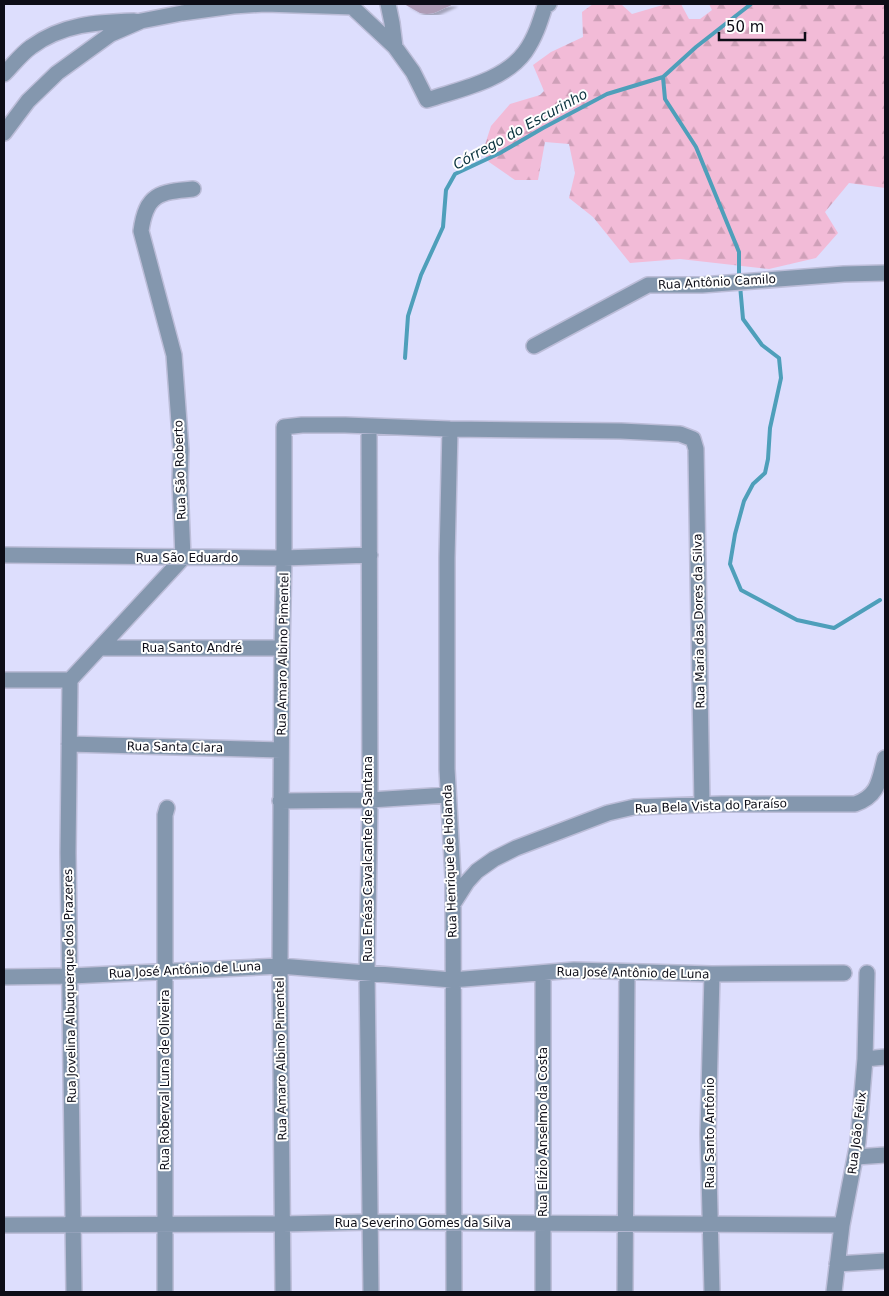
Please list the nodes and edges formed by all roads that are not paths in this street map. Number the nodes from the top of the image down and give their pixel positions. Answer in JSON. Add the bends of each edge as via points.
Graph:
{"nodes":[{"id":1,"x":388,"y":4,"type":"edge"},
{"id":2,"x":351,"y":5,"type":"edge"},
{"id":3,"x":546,"y":5,"type":"edge"},
{"id":4,"x":141,"y":21,"type":"junction"},
{"id":5,"x":398,"y":51,"type":"junction"},
{"id":6,"x":4,"y":74,"type":"edge"},
{"id":7,"x":4,"y":133,"type":"edge"},
{"id":8,"x":194,"y":189,"type":"dead end"},
{"id":9,"x":885,"y":273,"type":"edge"},
{"id":10,"x":534,"y":346,"type":"dead end"},
{"id":11,"x":369,"y":426,"type":"junction"},
{"id":12,"x":450,"y":429,"type":"junction"},
{"id":13,"x":693,"y":438,"type":"joint"},
{"id":14,"x":4,"y":555,"type":"edge"},
{"id":15,"x":370,"y":555,"type":"junction"},
{"id":16,"x":183,"y":558,"type":"junction"},
{"id":17,"x":284,"y":558,"type":"junction"},
{"id":18,"x":102,"y":648,"type":"junction"},
{"id":19,"x":282,"y":648,"type":"junction"},
{"id":20,"x":4,"y":680,"type":"edge"},
{"id":21,"x":70,"y":680,"type":"junction"},
{"id":22,"x":69,"y":744,"type":"junction"},
{"id":23,"x":281,"y":750,"type":"junction"},
{"id":24,"x":885,"y":758,"type":"edge"},
{"id":25,"x":448,"y":795,"type":"junction"},
{"id":26,"x":370,"y":800,"type":"junction"},
{"id":27,"x":280,"y":801,"type":"junction"},
{"id":28,"x":702,"y":804,"type":"junction"},
{"id":29,"x":167,"y":808,"type":"dead end"},
{"id":30,"x":452,"y":906,"type":"junction"},
{"id":31,"x":280,"y":966,"type":"junction"},
{"id":32,"x":165,"y":970,"type":"junction"},
{"id":33,"x":368,"y":972,"type":"junction"},
{"id":34,"x":543,"y":973,"type":"junction"},
{"id":35,"x":628,"y":973,"type":"junction"},
{"id":36,"x":844,"y":973,"type":"dead end"},
{"id":37,"x":867,"y":973,"type":"dead end"},
{"id":38,"x":712,"y":974,"type":"junction"},
{"id":39,"x":4,"y":976,"type":"edge"},
{"id":40,"x":71,"y":976,"type":"junction"},
{"id":41,"x":452,"y":980,"type":"junction"},
{"id":42,"x":885,"y":1057,"type":"edge"},
{"id":43,"x":865,"y":1059,"type":"junction"},
{"id":44,"x":885,"y":1155,"type":"edge"},
{"id":45,"x":856,"y":1157,"type":"junction"},
{"id":46,"x":370,"y":1222,"type":"junction"},
{"id":47,"x":710,"y":1223,"type":"junction"},
{"id":48,"x":74,"y":1224,"type":"junction"},
{"id":49,"x":165,"y":1224,"type":"junction"},
{"id":50,"x":283,"y":1224,"type":"junction"},
{"id":51,"x":455,"y":1224,"type":"junction"},
{"id":52,"x":544,"y":1224,"type":"junction"},
{"id":53,"x":4,"y":1225,"type":"edge"},
{"id":54,"x":625,"y":1225,"type":"junction"},
{"id":55,"x":842,"y":1225,"type":"junction"},
{"id":56,"x":885,"y":1261,"type":"edge"},
{"id":57,"x":837,"y":1264,"type":"junction"},
{"id":58,"x":74,"y":1292,"type":"edge"},
{"id":59,"x":165,"y":1292,"type":"edge"},
{"id":60,"x":283,"y":1292,"type":"edge"},
{"id":61,"x":371,"y":1292,"type":"edge"},
{"id":62,"x":454,"y":1292,"type":"edge"},
{"id":63,"x":543,"y":1292,"type":"edge"},
{"id":64,"x":625,"y":1292,"type":"edge"},
{"id":65,"x":712,"y":1292,"type":"edge"},
{"id":66,"x":834,"y":1292,"type":"edge"}],
"edges":[{"from":1,"to":5,"type":"street"},
{"from":2,"to":4,"type":"street","via":[[241,6]]},
{"from":2,"to":5,"type":"street"},
{"from":3,"to":5,"type":"street","via":[[536,33],[516,63],[476,84],[427,100]]},
{"from":4,"to":6,"type":"street","via":[[79,25],[54,33],[30,48]]},
{"from":4,"to":7,"type":"street","via":[[111,34],[57,73],[28,102]]},
{"from":8,"to":16,"type":"street","name":"Rua São Roberto","via":[[170,191],[152,199],[143,213],[141,231],[174,355],[181,450]]},
{"from":9,"to":10,"type":"street","name":"Rua Antônio Camilo","via":[[702,285],[648,285]]},
{"from":11,"to":12,"type":"street","name":"Rua Amaro Albino Pimentel"},
{"from":11,"to":15,"type":"street","name":"Rua Enéas Cavalcante de Santana"},
{"from":11,"to":17,"type":"street","name":"Rua Amaro Albino Pimentel","via":[[284,428]]},
{"from":12,"to":13,"type":"street","name":"Rua Amaro Albino Pimentel","via":[[621,431],[680,434]]},
{"from":12,"to":25,"type":"street","name":"Rua Henrique de Holanda"},
{"from":13,"to":28,"type":"street","name":"Rua Maria das Dores da Silva","via":[[696,450]]},
{"from":14,"to":16,"type":"street","name":"Rua São Eduardo"},
{"from":15,"to":17,"type":"street","name":"Rua São Eduardo"},
{"from":15,"to":26,"type":"street","name":"Rua Enéas Cavalcante de Santana"},
{"from":16,"to":17,"type":"street","name":"Rua São Eduardo"},
{"from":16,"to":18,"type":"street"},
{"from":17,"to":19,"type":"street","name":"Rua Amaro Albino Pimentel"},
{"from":18,"to":19,"type":"street","name":"Rua Santo André"},
{"from":18,"to":21,"type":"street"},
{"from":19,"to":23,"type":"street","name":"Rua Amaro Albino Pimentel"},
{"from":20,"to":21,"type":"street"},
{"from":21,"to":22,"type":"street","name":"Rua Jovelina Albuquerque dos Prazeres"},
{"from":22,"to":23,"type":"street","name":"Rua Santa Clara"},
{"from":22,"to":40,"type":"street","name":"Rua Jovelina Albuquerque dos Prazeres"},
{"from":23,"to":27,"type":"street","name":"Rua Amaro Albino Pimentel"},
{"from":24,"to":28,"type":"street","name":"Rua Bela Vista do Paraíso","via":[[876,791],[855,804]]},
{"from":25,"to":26,"type":"street"},
{"from":25,"to":30,"type":"street","name":"Rua Henrique de Holanda"},
{"from":26,"to":27,"type":"street"},
{"from":26,"to":33,"type":"street","name":"Rua Enéas Cavalcante de Santana"},
{"from":27,"to":31,"type":"street","name":"Rua Amaro Albino Pimentel"},
{"from":28,"to":30,"type":"street","name":"Rua Bela Vista do Paraíso","via":[[634,807],[608,813],[516,848],[477,871]]},
{"from":29,"to":32,"type":"street","name":"Rua Roberval Luna de Oliveira"},
{"from":30,"to":41,"type":"street","name":"Rua Henrique de Holanda"},
{"from":31,"to":32,"type":"street","name":"Rua José Antônio de Luna"},
{"from":31,"to":33,"type":"street","name":"Rua José Antônio de Luna"},
{"from":31,"to":50,"type":"street","name":"Rua Amaro Albino Pimentel"},
{"from":32,"to":40,"type":"street","name":"Rua José Antônio de Luna"},
{"from":32,"to":49,"type":"street","name":"Rua Roberval Luna de Oliveira"},
{"from":33,"to":41,"type":"street","name":"Rua José Antônio de Luna"},
{"from":33,"to":46,"type":"street","name":"Rua Enéas Cavalcante de Santana"},
{"from":34,"to":35,"type":"street","name":"Rua José Antônio de Luna","via":[[574,970]]},
{"from":34,"to":41,"type":"street","name":"Rua José Antônio de Luna"},
{"from":34,"to":52,"type":"street","name":"Rua Elízio Anselmo da Costa"},
{"from":35,"to":38,"type":"street","name":"Rua José Antônio de Luna"},
{"from":35,"to":54,"type":"street"},
{"from":36,"to":38,"type":"street","name":"Rua José Antônio de Luna"},
{"from":37,"to":43,"type":"street","name":"Rua João Félix"},
{"from":38,"to":47,"type":"street","name":"Rua Santo Antônio","via":[[708,1134]]},
{"from":39,"to":40,"type":"street","name":"Rua José Antônio de Luna"},
{"from":40,"to":48,"type":"street","name":"Rua Jovelina Albuquerque dos Prazeres"},
{"from":41,"to":51,"type":"street","name":"Rua Henrique de Holanda"},
{"from":42,"to":43,"type":"street"},
{"from":43,"to":45,"type":"street","name":"Rua João Félix"},
{"from":44,"to":45,"type":"street"},
{"from":45,"to":55,"type":"street","name":"Rua João Félix"},
{"from":46,"to":50,"type":"street","name":"Rua Severino Gomes da Silva"},
{"from":46,"to":51,"type":"street","name":"Rua Severino Gomes da Silva"},
{"from":46,"to":61,"type":"street","name":"Rua Enéas Cavalcante de Santana"},
{"from":47,"to":54,"type":"street","name":"Rua Severino Gomes da Silva"},
{"from":47,"to":55,"type":"street","name":"Rua Severino Gomes da Silva"},
{"from":47,"to":65,"type":"street","name":"Rua Santo Antônio"},
{"from":48,"to":49,"type":"street","name":"Rua Severino Gomes da Silva"},
{"from":48,"to":53,"type":"street","name":"Rua Severino Gomes da Silva"},
{"from":48,"to":58,"type":"street","name":"Rua Jovelina Albuquerque dos Prazeres"},
{"from":49,"to":50,"type":"street","name":"Rua Severino Gomes da Silva"},
{"from":49,"to":59,"type":"street","name":"Rua Roberval Luna de Oliveira"},
{"from":50,"to":60,"type":"street","name":"Rua Amaro Albino Pimentel"},
{"from":51,"to":52,"type":"street","name":"Rua Severino Gomes da Silva"},
{"from":51,"to":62,"type":"street","name":"Rua Henrique de Holanda"},
{"from":52,"to":54,"type":"street","name":"Rua Severino Gomes da Silva"},
{"from":52,"to":63,"type":"street","name":"Rua Elízio Anselmo da Costa"},
{"from":54,"to":64,"type":"street"},
{"from":55,"to":57,"type":"street","name":"Rua João Félix"},
{"from":56,"to":57,"type":"street"},
{"from":57,"to":66,"type":"street","name":"Rua João Félix"}]}
